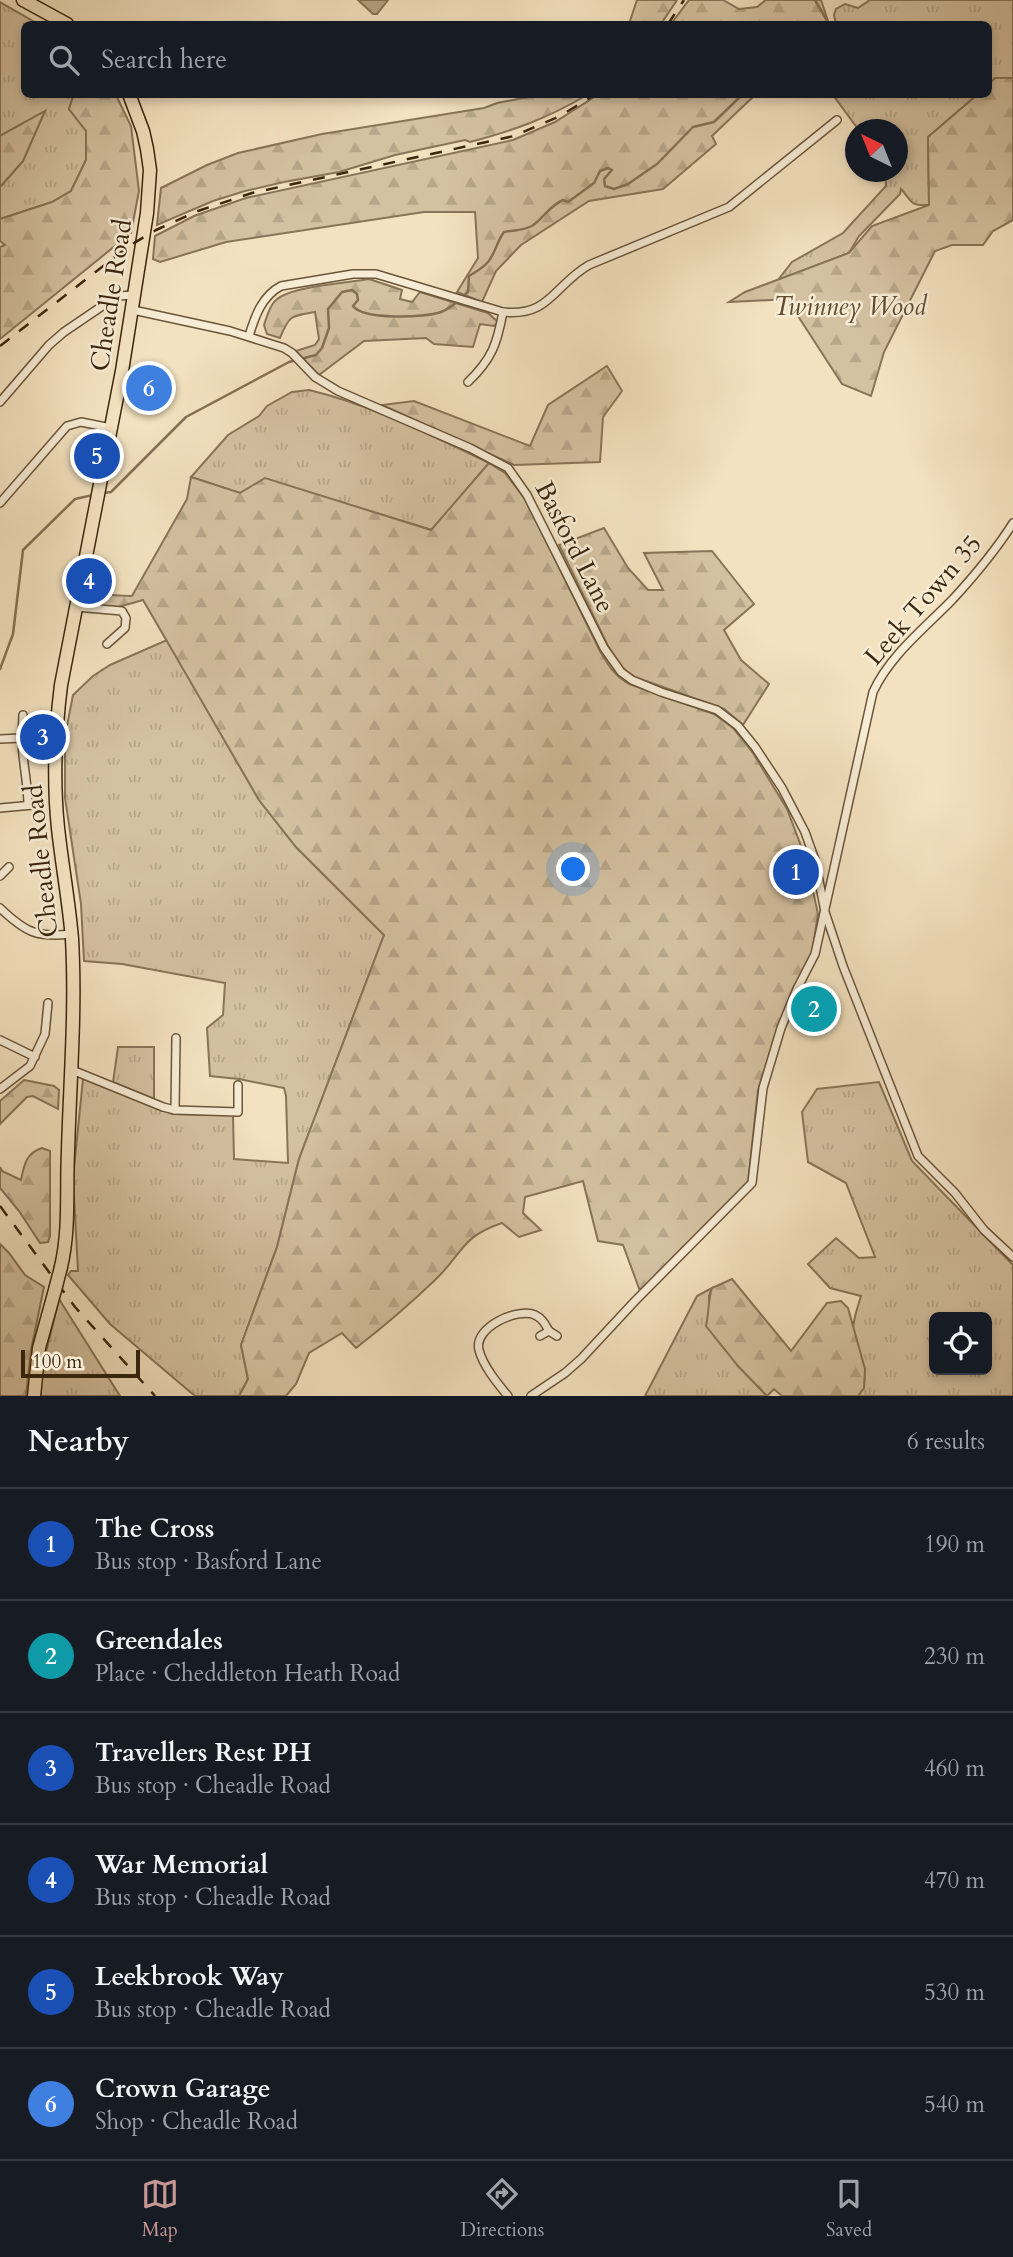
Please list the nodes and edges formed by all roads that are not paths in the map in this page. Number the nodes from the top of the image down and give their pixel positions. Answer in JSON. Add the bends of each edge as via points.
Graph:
{"nodes":[{"id":1,"x":23,"y":0,"type":"edge"},
{"id":2,"x":62,"y":21,"type":"edge"},
{"id":3,"x":131,"y":98,"type":"edge"},
{"id":4,"x":837,"y":120,"type":"dead end"},
{"id":5,"x":135,"y":295,"type":"junction"},
{"id":6,"x":133,"y":310,"type":"junction"},
{"id":7,"x":503,"y":312,"type":"junction"},
{"id":8,"x":249,"y":336,"type":"junction"},
{"id":9,"x":468,"y":382,"type":"dead end"},
{"id":10,"x":0,"y":402,"type":"edge"},
{"id":11,"x":111,"y":428,"type":"junction"},
{"id":12,"x":0,"y":503,"type":"edge"},
{"id":13,"x":1013,"y":523,"type":"edge"},
{"id":14,"x":76,"y":607,"type":"junction"},
{"id":15,"x":107,"y":644,"type":"dead end"},
{"id":16,"x":23,"y":715,"type":"dead end"},
{"id":17,"x":22,"y":738,"type":"junction"},
{"id":18,"x":0,"y":739,"type":"edge"},
{"id":19,"x":0,"y":808,"type":"edge"},
{"id":20,"x":9,"y":867,"type":"dead end"},
{"id":21,"x":0,"y":876,"type":"edge"},
{"id":22,"x":0,"y":908,"type":"edge"},
{"id":23,"x":825,"y":912,"type":"junction"},
{"id":24,"x":71,"y":934,"type":"junction"},
{"id":25,"x":48,"y":1003,"type":"dead end"},
{"id":26,"x":176,"y":1038,"type":"dead end"},
{"id":27,"x":0,"y":1041,"type":"edge"},
{"id":28,"x":35,"y":1058,"type":"junction"},
{"id":29,"x":72,"y":1070,"type":"junction"},
{"id":30,"x":238,"y":1085,"type":"dead end"},
{"id":31,"x":0,"y":1089,"type":"edge"},
{"id":32,"x":175,"y":1110,"type":"junction"},
{"id":33,"x":1013,"y":1257,"type":"edge"},
{"id":34,"x":549,"y":1331,"type":"junction"},
{"id":35,"x":540,"y":1336,"type":"dead end"},
{"id":36,"x":557,"y":1336,"type":"dead end"},
{"id":37,"x":34,"y":1396,"type":"edge"},
{"id":38,"x":508,"y":1396,"type":"edge"},
{"id":39,"x":531,"y":1396,"type":"edge"}],
"edges":[{"from":1,"to":2,"type":"highway"},
{"from":3,"to":5,"type":"highway","name":"Cheadle Road","via":[[150,170]]},
{"from":4,"to":7,"type":"street","via":[[729,207],[589,265],[535,310]]},
{"from":5,"to":6,"type":"highway","name":"Cheadle Road"},
{"from":5,"to":10,"type":"street","via":[[117,296],[64,332]]},
{"from":6,"to":8,"type":"street","name":"Basford Lane"},
{"from":6,"to":11,"type":"highway","name":"Cheadle Road"},
{"from":7,"to":8,"type":"street","via":[[366,273],[281,286],[267,296]]},
{"from":7,"to":9,"type":"street","via":[[492,355]]},
{"from":8,"to":23,"type":"street","name":"Basford Lane","via":[[292,353],[315,377],[338,391],[508,468],[527,495],[604,648],[621,672],[661,692],[717,710],[755,747],[805,832]]},
{"from":11,"to":12,"type":"street","via":[[81,422],[67,426]]},
{"from":11,"to":14,"type":"highway","name":"Cheadle Road"},
{"from":13,"to":23,"type":"street","name":"Leek Town 35","via":[[954,598],[884,671],[875,688]]},
{"from":14,"to":15,"type":"street","via":[[122,611],[125,628]]},
{"from":14,"to":24,"type":"highway","name":"Cheadle Road","via":[[61,685],[54,761]]},
{"from":16,"to":17,"type":"street"},
{"from":17,"to":18,"type":"street"},
{"from":17,"to":19,"type":"street","via":[[30,805]]},
{"from":20,"to":21,"type":"street"},
{"from":22,"to":24,"type":"street","via":[[28,931],[47,936]]},
{"from":23,"to":33,"type":"street","name":"Basford Lane","via":[[918,1156]]},
{"from":23,"to":39,"type":"street","name":"Leek Town 35","via":[[815,954],[781,1028],[763,1088],[752,1183],[581,1359]]},
{"from":24,"to":29,"type":"highway","name":"Cheadle Road"},
{"from":25,"to":28,"type":"street","via":[[46,1034]]},
{"from":26,"to":32,"type":"street"},
{"from":27,"to":28,"type":"street"},
{"from":28,"to":31,"type":"street"},
{"from":29,"to":32,"type":"street"},
{"from":29,"to":37,"type":"highway","name":"Cheadle Road","bridge":true,"via":[[66,1246],[39,1348]]},
{"from":30,"to":32,"type":"street","via":[[238,1112]]},
{"from":34,"to":35,"type":"street"},
{"from":34,"to":36,"type":"street"},
{"from":34,"to":38,"type":"street","via":[[544,1321],[520,1313],[493,1323],[482,1333],[479,1349]]}]}
